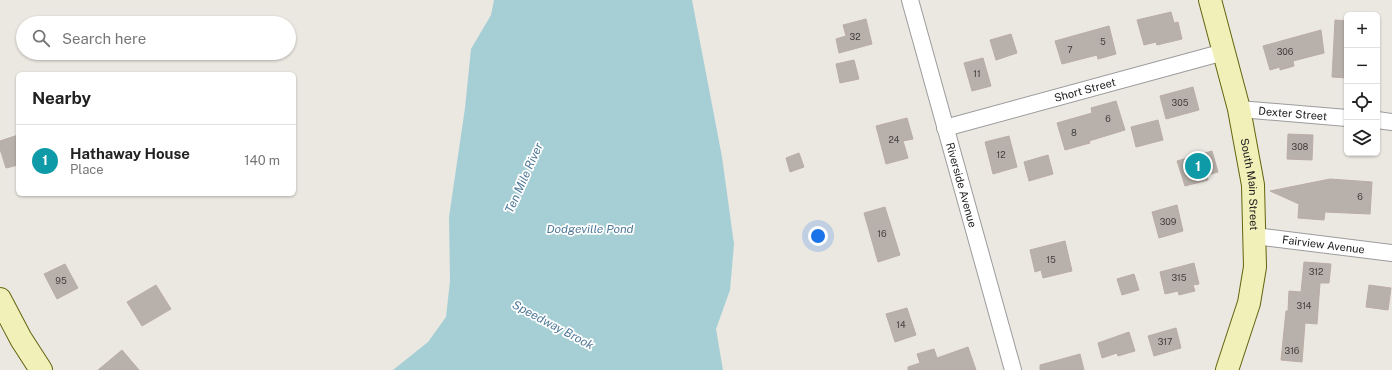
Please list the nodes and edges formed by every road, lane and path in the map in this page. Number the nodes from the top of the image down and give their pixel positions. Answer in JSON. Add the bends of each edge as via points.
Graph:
{"nodes":[{"id":1,"x":910,"y":0,"type":"edge"},
{"id":2,"x":1210,"y":0,"type":"edge"},
{"id":3,"x":1224,"y":52,"type":"junction"},
{"id":4,"x":1239,"y":109,"type":"junction"},
{"id":5,"x":1344,"y":118,"type":"edge"},
{"id":6,"x":1380,"y":120,"type":"edge"},
{"id":7,"x":1392,"y":122,"type":"edge"},
{"id":8,"x":945,"y":128,"type":"junction"},
{"id":9,"x":1255,"y":236,"type":"junction"},
{"id":10,"x":1392,"y":253,"type":"edge"},
{"id":11,"x":0,"y":299,"type":"edge"},
{"id":12,"x":41,"y":370,"type":"edge"},
{"id":13,"x":1013,"y":370,"type":"edge"},
{"id":14,"x":1227,"y":370,"type":"edge"}],
"edges":[{"from":1,"to":8,"type":"street","name":"Riverside Avenue"},
{"from":2,"to":3,"type":"main road","name":"South Main Street"},
{"from":3,"to":4,"type":"main road","name":"South Main Street"},
{"from":3,"to":8,"type":"street","name":"Short Street"},
{"from":4,"to":5,"type":"street","name":"Dexter Street"},
{"from":4,"to":9,"type":"main road","name":"South Main Street","via":[[1253,185]]},
{"from":6,"to":7,"type":"street"},
{"from":8,"to":13,"type":"street","name":"Riverside Avenue"},
{"from":9,"to":10,"type":"street","name":"Fairview Avenue"},
{"from":9,"to":14,"type":"main road","name":"South Main Street","via":[[1255,267],[1249,303]]},
{"from":11,"to":12,"type":"main road"}]}
